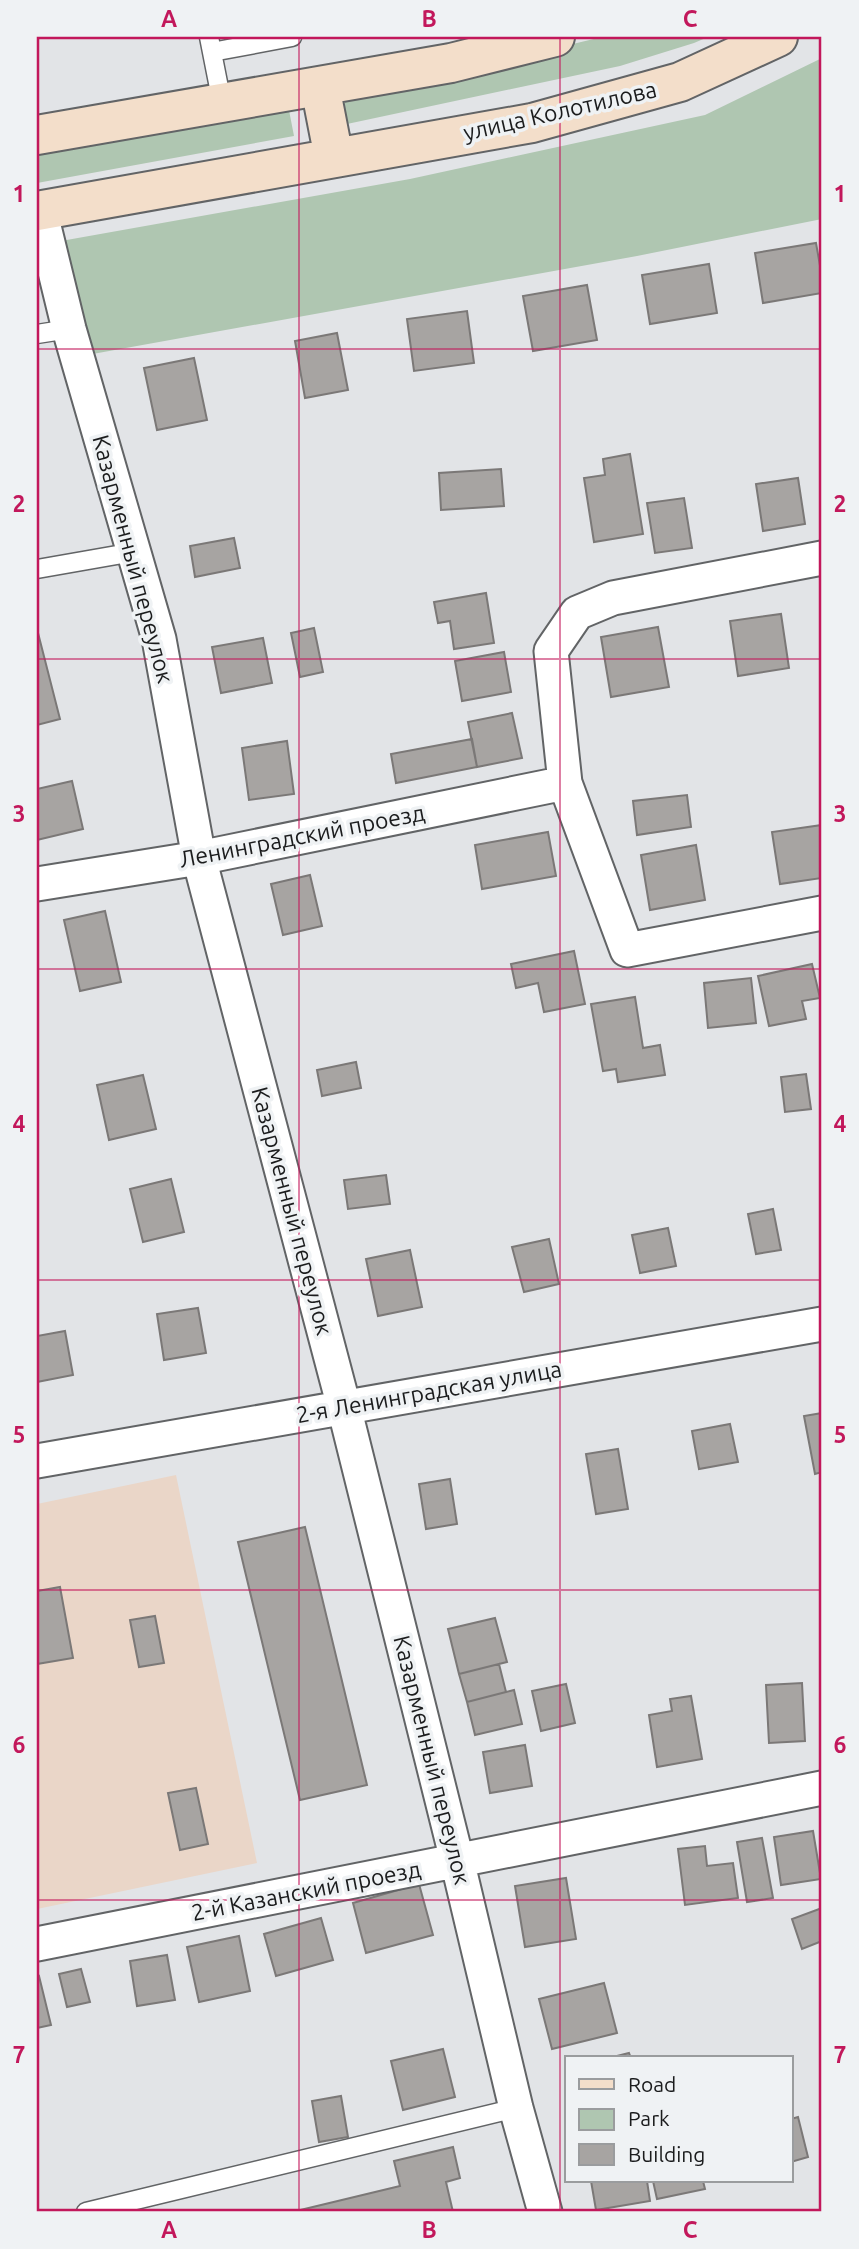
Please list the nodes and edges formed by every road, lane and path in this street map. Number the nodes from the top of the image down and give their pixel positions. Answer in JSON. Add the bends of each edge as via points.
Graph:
{"nodes":[{"id":1,"x":292,"y":37,"type":"edge"},
{"id":2,"x":555,"y":37,"type":"edge"},
{"id":3,"x":778,"y":37,"type":"edge"},
{"id":4,"x":210,"y":44,"type":"edge"},
{"id":5,"x":320,"y":86,"type":"junction"},
{"id":6,"x":222,"y":103,"type":"junction"},
{"id":7,"x":37,"y":135,"type":"edge"},
{"id":8,"x":334,"y":158,"type":"junction"},
{"id":9,"x":38,"y":210,"type":"edge"},
{"id":10,"x":69,"y":329,"type":"junction"},
{"id":11,"x":37,"y":334,"type":"edge"},
{"id":12,"x":134,"y":552,"type":"junction"},
{"id":13,"x":822,"y":558,"type":"edge"},
{"id":14,"x":37,"y":569,"type":"edge"},
{"id":15,"x":565,"y":783,"type":"junction"},
{"id":16,"x":199,"y":858,"type":"junction"},
{"id":17,"x":37,"y":884,"type":"edge"},
{"id":18,"x":822,"y":914,"type":"edge"},
{"id":19,"x":822,"y":1324,"type":"edge"},
{"id":20,"x":344,"y":1407,"type":"junction"},
{"id":21,"x":37,"y":1461,"type":"edge"},
{"id":22,"x":822,"y":1788,"type":"edge"},
{"id":23,"x":457,"y":1860,"type":"junction"},
{"id":24,"x":37,"y":1944,"type":"edge"},
{"id":25,"x":516,"y":2108,"type":"junction"},
{"id":26,"x":86,"y":2212,"type":"edge"},
{"id":27,"x":545,"y":2212,"type":"edge"}],
"edges":[{"from":1,"to":4,"type":"lane"},
{"from":2,"to":5,"type":"main road","via":[[451,63]]},
{"from":3,"to":8,"type":"main road","name":"улица Колотилова","via":[[680,82],[531,123]]},
{"from":4,"to":6,"type":"lane"},
{"from":5,"to":6,"type":"main road"},
{"from":5,"to":8,"type":"main road"},
{"from":6,"to":7,"type":"main road"},
{"from":8,"to":9,"type":"main road","name":"улица Колотилова"},
{"from":9,"to":10,"type":"street","name":"Казарменный переулок"},
{"from":10,"to":11,"type":"lane"},
{"from":10,"to":12,"type":"street","name":"Казарменный переулок"},
{"from":12,"to":14,"type":"lane"},
{"from":12,"to":16,"type":"street","name":"Казарменный переулок","via":[[159,639]]},
{"from":13,"to":15,"type":"street","via":[[613,598],[576,613],[551,650]]},
{"from":15,"to":16,"type":"street","name":"Ленинградский проезд"},
{"from":15,"to":18,"type":"street","via":[[627,950]]},
{"from":16,"to":17,"type":"street","name":"Ленинградский проезд"},
{"from":16,"to":20,"type":"street","name":"Казарменный переулок"},
{"from":19,"to":20,"type":"street","name":"2-я Ленинградская улица"},
{"from":20,"to":21,"type":"street","name":"2-я Ленинградская улица"},
{"from":20,"to":23,"type":"street","name":"Казарменный переулок"},
{"from":22,"to":23,"type":"street","name":"2-й Казанский проезд"},
{"from":23,"to":24,"type":"street","name":"2-й Казанский проезд"},
{"from":23,"to":25,"type":"street","name":"Казарменный переулок"},
{"from":25,"to":26,"type":"lane"},
{"from":25,"to":27,"type":"street","name":"Казарменный переулок"}]}
